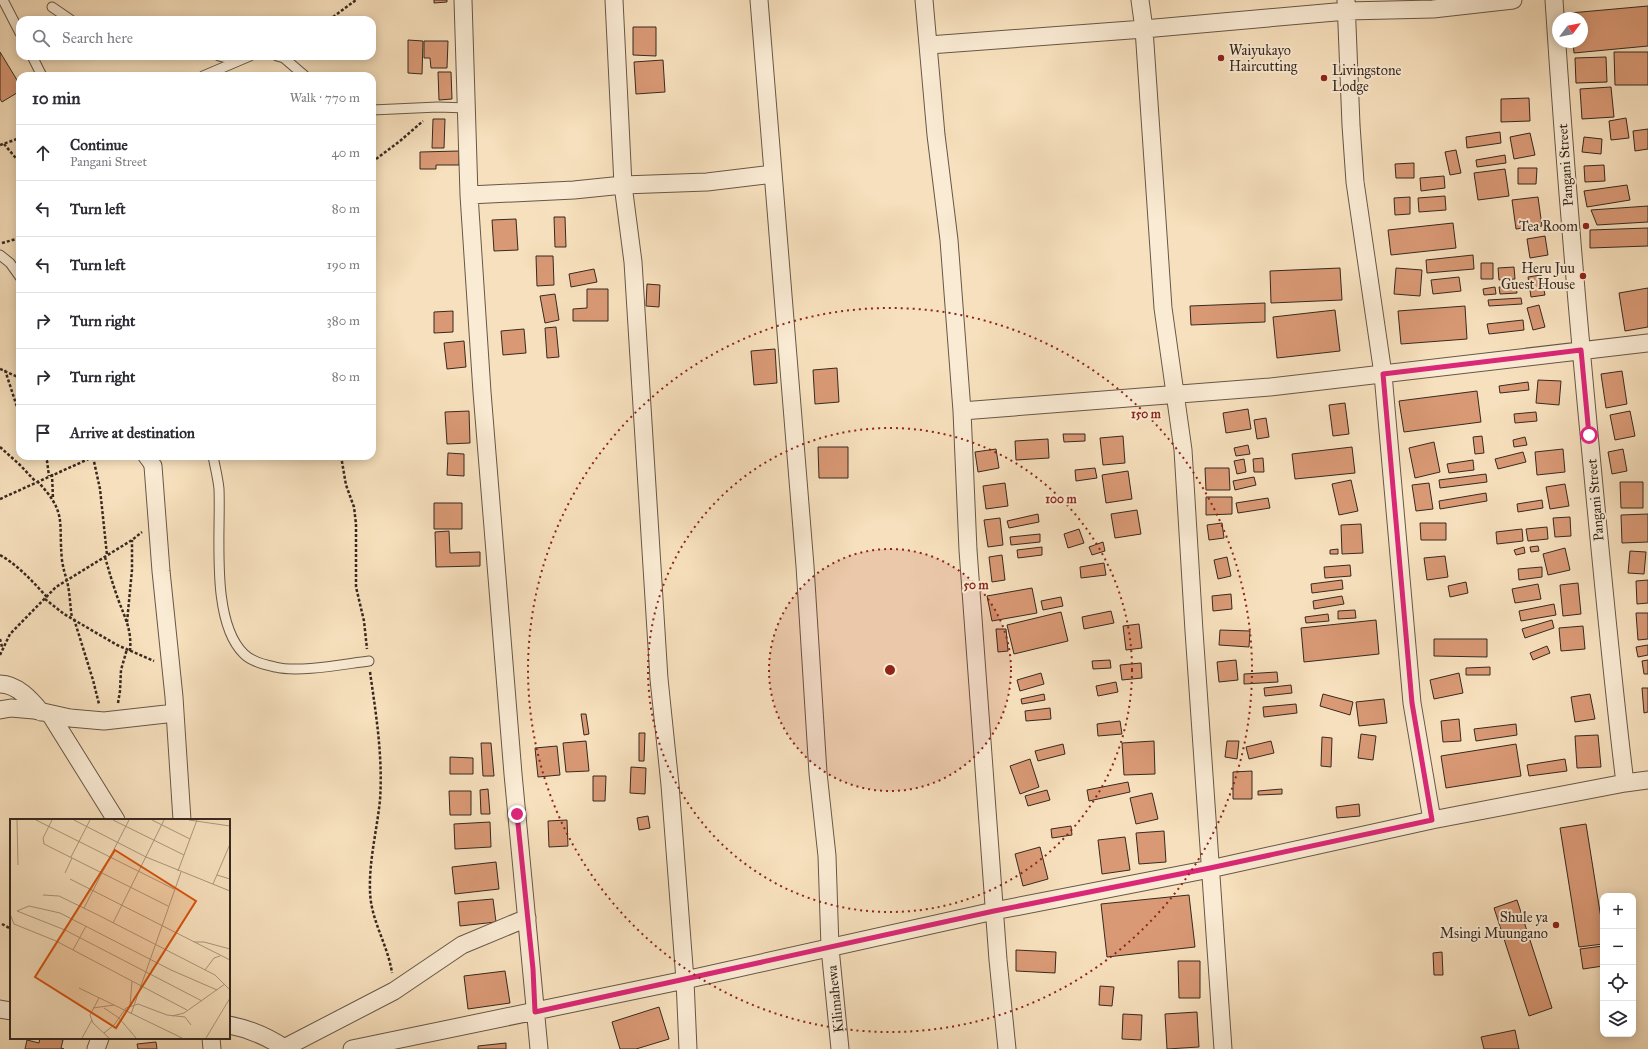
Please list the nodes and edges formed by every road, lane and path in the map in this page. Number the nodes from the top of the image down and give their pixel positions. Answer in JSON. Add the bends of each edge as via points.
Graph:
{"nodes":[{"id":1,"x":3,"y":0,"type":"edge"},
{"id":2,"x":356,"y":0,"type":"edge"},
{"id":3,"x":463,"y":0,"type":"edge"},
{"id":4,"x":614,"y":0,"type":"edge"},
{"id":5,"x":759,"y":0,"type":"edge"},
{"id":6,"x":924,"y":0,"type":"edge"},
{"id":7,"x":1140,"y":0,"type":"edge"},
{"id":8,"x":1513,"y":0,"type":"edge"},
{"id":9,"x":1554,"y":0,"type":"edge"},
{"id":10,"x":1347,"y":5,"type":"edge"},
{"id":11,"x":52,"y":7,"type":"dead end"},
{"id":12,"x":65,"y":16,"type":"edge"},
{"id":13,"x":334,"y":16,"type":"edge"},
{"id":14,"x":16,"y":24,"type":"edge"},
{"id":15,"x":1144,"y":29,"type":"junction"},
{"id":16,"x":929,"y":45,"type":"junction"},
{"id":17,"x":34,"y":60,"type":"edge"},
{"id":18,"x":233,"y":60,"type":"edge"},
{"id":19,"x":286,"y":60,"type":"edge"},
{"id":20,"x":237,"y":61,"type":"joint"},
{"id":21,"x":40,"y":72,"type":"edge"},
{"id":22,"x":213,"y":72,"type":"edge"},
{"id":23,"x":300,"y":72,"type":"edge"},
{"id":24,"x":438,"y":107,"type":"junction"},
{"id":25,"x":467,"y":108,"type":"junction"},
{"id":26,"x":376,"y":110,"type":"edge"},
{"id":27,"x":16,"y":140,"type":"edge"},
{"id":28,"x":4,"y":144,"type":"junction"},
{"id":29,"x":0,"y":145,"type":"edge"},
{"id":30,"x":16,"y":158,"type":"edge"},
{"id":31,"x":376,"y":159,"type":"edge"},
{"id":32,"x":773,"y":174,"type":"junction"},
{"id":33,"x":623,"y":185,"type":"junction"},
{"id":34,"x":469,"y":195,"type":"junction"},
{"id":35,"x":16,"y":239,"type":"edge"},
{"id":36,"x":0,"y":243,"type":"edge"},
{"id":37,"x":0,"y":255,"type":"edge"},
{"id":38,"x":16,"y":271,"type":"edge"},
{"id":39,"x":1648,"y":343,"type":"edge"},
{"id":40,"x":1581,"y":350,"type":"junction"},
{"id":41,"x":0,"y":369,"type":"edge"},
{"id":42,"x":4,"y":370,"type":"junction"},
{"id":43,"x":1383,"y":374,"type":"junction"},
{"id":44,"x":16,"y":376,"type":"edge"},
{"id":45,"x":1175,"y":394,"type":"junction"},
{"id":46,"x":16,"y":404,"type":"edge"},
{"id":47,"x":962,"y":411,"type":"junction"},
{"id":48,"x":0,"y":447,"type":"edge"},
{"id":49,"x":46,"y":460,"type":"edge"},
{"id":50,"x":84,"y":460,"type":"edge"},
{"id":51,"x":94,"y":460,"type":"edge"},
{"id":52,"x":214,"y":460,"type":"edge"},
{"id":53,"x":342,"y":460,"type":"edge"},
{"id":54,"x":150,"y":462,"type":"edge"},
{"id":55,"x":51,"y":475,"type":"junction"},
{"id":56,"x":36,"y":482,"type":"junction"},
{"id":57,"x":0,"y":499,"type":"edge"},
{"id":58,"x":53,"y":499,"type":"junction"},
{"id":59,"x":157,"y":520,"type":"junction"},
{"id":60,"x":132,"y":540,"type":"junction"},
{"id":61,"x":0,"y":555,"type":"edge"},
{"id":62,"x":106,"y":556,"type":"junction"},
{"id":63,"x":67,"y":581,"type":"junction"},
{"id":64,"x":46,"y":598,"type":"junction"},
{"id":65,"x":73,"y":619,"type":"junction"},
{"id":66,"x":127,"y":623,"type":"junction"},
{"id":67,"x":0,"y":639,"type":"edge"},
{"id":68,"x":2,"y":648,"type":"junction"},
{"id":69,"x":128,"y":650,"type":"junction"},
{"id":70,"x":0,"y":655,"type":"edge"},
{"id":71,"x":369,"y":661,"type":"junction"},
{"id":72,"x":171,"y":668,"type":"junction"},
{"id":73,"x":0,"y":684,"type":"edge"},
{"id":74,"x":0,"y":710,"type":"edge"},
{"id":75,"x":46,"y":713,"type":"junction"},
{"id":76,"x":175,"y":713,"type":"junction"},
{"id":77,"x":104,"y":720,"type":"junction"},
{"id":78,"x":1648,"y":780,"type":"edge"},
{"id":79,"x":1625,"y":783,"type":"junction"},
{"id":80,"x":114,"y":819,"type":"edge"},
{"id":81,"x":182,"y":819,"type":"edge"},
{"id":82,"x":1432,"y":820,"type":"junction"},
{"id":83,"x":1210,"y":868,"type":"junction"},
{"id":84,"x":994,"y":911,"type":"junction"},
{"id":85,"x":527,"y":918,"type":"junction"},
{"id":86,"x":2,"y":924,"type":"dead end"},
{"id":87,"x":10,"y":928,"type":"edge"},
{"id":88,"x":830,"y":948,"type":"junction"},
{"id":89,"x":685,"y":980,"type":"junction"},
{"id":90,"x":394,"y":991,"type":"junction"},
{"id":91,"x":0,"y":1009,"type":"edge"},
{"id":92,"x":10,"y":1011,"type":"edge"},
{"id":93,"x":535,"y":1012,"type":"junction"},
{"id":94,"x":230,"y":1025,"type":"edge"},
{"id":95,"x":100,"y":1039,"type":"edge"},
{"id":96,"x":211,"y":1039,"type":"edge"},
{"id":97,"x":285,"y":1048,"type":"edge"},
{"id":98,"x":96,"y":1049,"type":"edge"},
{"id":99,"x":212,"y":1049,"type":"edge"},
{"id":100,"x":352,"y":1049,"type":"edge"},
{"id":101,"x":539,"y":1049,"type":"edge"},
{"id":102,"x":688,"y":1049,"type":"edge"},
{"id":103,"x":840,"y":1049,"type":"edge"},
{"id":104,"x":1007,"y":1049,"type":"edge"},
{"id":105,"x":1223,"y":1049,"type":"edge"}],
"edges":[{"from":1,"to":14,"type":"lane"},
{"from":2,"to":13,"type":"path"},
{"from":3,"to":25,"type":"street"},
{"from":4,"to":33,"type":"street"},
{"from":5,"to":32,"type":"street","name":"Kilimahewa"},
{"from":6,"to":16,"type":"street"},
{"from":7,"to":15,"type":"street"},
{"from":8,"to":10,"type":"street","via":[[1433,9]]},
{"from":9,"to":40,"type":"street","name":"Pangani Street","via":[[1563,149]]},
{"from":10,"to":15,"type":"street"},
{"from":10,"to":43,"type":"street","via":[[1355,182]]},
{"from":11,"to":12,"type":"lane"},
{"from":15,"to":16,"type":"street"},
{"from":15,"to":45,"type":"street","via":[[1164,308]]},
{"from":16,"to":47,"type":"street","via":[[936,135],[949,240]]},
{"from":17,"to":21,"type":"lane"},
{"from":18,"to":20,"type":"lane"},
{"from":19,"to":23,"type":"lane"},
{"from":20,"to":22,"type":"lane"},
{"from":24,"to":25,"type":"lane"},
{"from":24,"to":26,"type":"lane"},
{"from":24,"to":31,"type":"path"},
{"from":25,"to":34,"type":"street"},
{"from":27,"to":28,"type":"path"},
{"from":28,"to":29,"type":"path"},
{"from":28,"to":30,"type":"path"},
{"from":32,"to":33,"type":"street","via":[[707,182]]},
{"from":32,"to":88,"type":"street","name":"Kilimahewa","via":[[810,634],[818,773],[827,856]]},
{"from":33,"to":34,"type":"street"},
{"from":33,"to":89,"type":"street","via":[[633,262],[659,678]]},
{"from":34,"to":85,"type":"street","via":[[508,724]]},
{"from":35,"to":36,"type":"path"},
{"from":37,"to":38,"type":"lane"},
{"from":39,"to":40,"type":"street"},
{"from":40,"to":43,"type":"street"},
{"from":40,"to":79,"type":"street","name":"Pangani Street"},
{"from":41,"to":42,"type":"path"},
{"from":42,"to":44,"type":"path"},
{"from":42,"to":46,"type":"path"},
{"from":43,"to":45,"type":"street","via":[[1270,387]]},
{"from":43,"to":82,"type":"street","via":[[1412,703]]},
{"from":45,"to":47,"type":"street"},
{"from":45,"to":83,"type":"street","via":[[1183,450]]},
{"from":47,"to":84,"type":"street","via":[[968,550]]},
{"from":48,"to":56,"type":"path"},
{"from":49,"to":55,"type":"path"},
{"from":50,"to":55,"type":"path"},
{"from":51,"to":62,"type":"path","via":[[100,489]]},
{"from":52,"to":71,"type":"lane","via":[[219,488],[222,600],[229,629],[244,654],[256,662],[276,668]]},
{"from":53,"to":71,"type":"path","via":[[346,485],[354,507],[356,587]]},
{"from":54,"to":59,"type":"street"},
{"from":55,"to":56,"type":"path"},
{"from":55,"to":58,"type":"path"},
{"from":56,"to":57,"type":"path"},
{"from":56,"to":58,"type":"path"},
{"from":58,"to":63,"type":"path","via":[[61,524],[62,559]]},
{"from":59,"to":60,"type":"path"},
{"from":59,"to":72,"type":"street"},
{"from":60,"to":62,"type":"path"},
{"from":60,"to":66,"type":"path"},
{"from":61,"to":64,"type":"path","via":[[25,573]]},
{"from":62,"to":63,"type":"path"},
{"from":62,"to":66,"type":"path","via":[[117,598]]},
{"from":63,"to":64,"type":"path","via":[[56,587]]},
{"from":63,"to":65,"type":"path"},
{"from":64,"to":65,"type":"path"},
{"from":64,"to":68,"type":"path","via":[[14,630]]},
{"from":65,"to":69,"type":"path"},
{"from":65,"to":77,"type":"path"},
{"from":66,"to":69,"type":"path","via":[[130,635]]},
{"from":67,"to":68,"type":"path"},
{"from":68,"to":70,"type":"path"},
{"from":69,"to":72,"type":"path"},
{"from":69,"to":77,"type":"path","via":[[120,670],[119,699]]},
{"from":71,"to":90,"type":"path","via":[[380,775],[380,800],[372,850],[370,892],[376,920],[390,958]]},
{"from":72,"to":76,"type":"street"},
{"from":73,"to":75,"type":"street","via":[[17,689]]},
{"from":74,"to":75,"type":"street","via":[[10,708]]},
{"from":75,"to":77,"type":"street","via":[[70,718]]},
{"from":75,"to":80,"type":"street"},
{"from":76,"to":77,"type":"street"},
{"from":76,"to":81,"type":"street"},
{"from":78,"to":79,"type":"street"},
{"from":79,"to":82,"type":"street"},
{"from":82,"to":83,"type":"street"},
{"from":83,"to":84,"type":"street"},
{"from":83,"to":105,"type":"street"},
{"from":84,"to":88,"type":"street"},
{"from":84,"to":104,"type":"street"},
{"from":85,"to":90,"type":"street","via":[[462,945]]},
{"from":85,"to":93,"type":"street"},
{"from":86,"to":87,"type":"path"},
{"from":88,"to":89,"type":"street"},
{"from":88,"to":103,"type":"street","name":"Kilimahewa"},
{"from":89,"to":93,"type":"street"},
{"from":89,"to":102,"type":"street"},
{"from":90,"to":97,"type":"street"},
{"from":91,"to":92,"type":"street"},
{"from":93,"to":100,"type":"street"},
{"from":93,"to":101,"type":"street"},
{"from":94,"to":97,"type":"street","via":[[270,1039]]},
{"from":95,"to":98,"type":"street"},
{"from":96,"to":99,"type":"street"}]}
